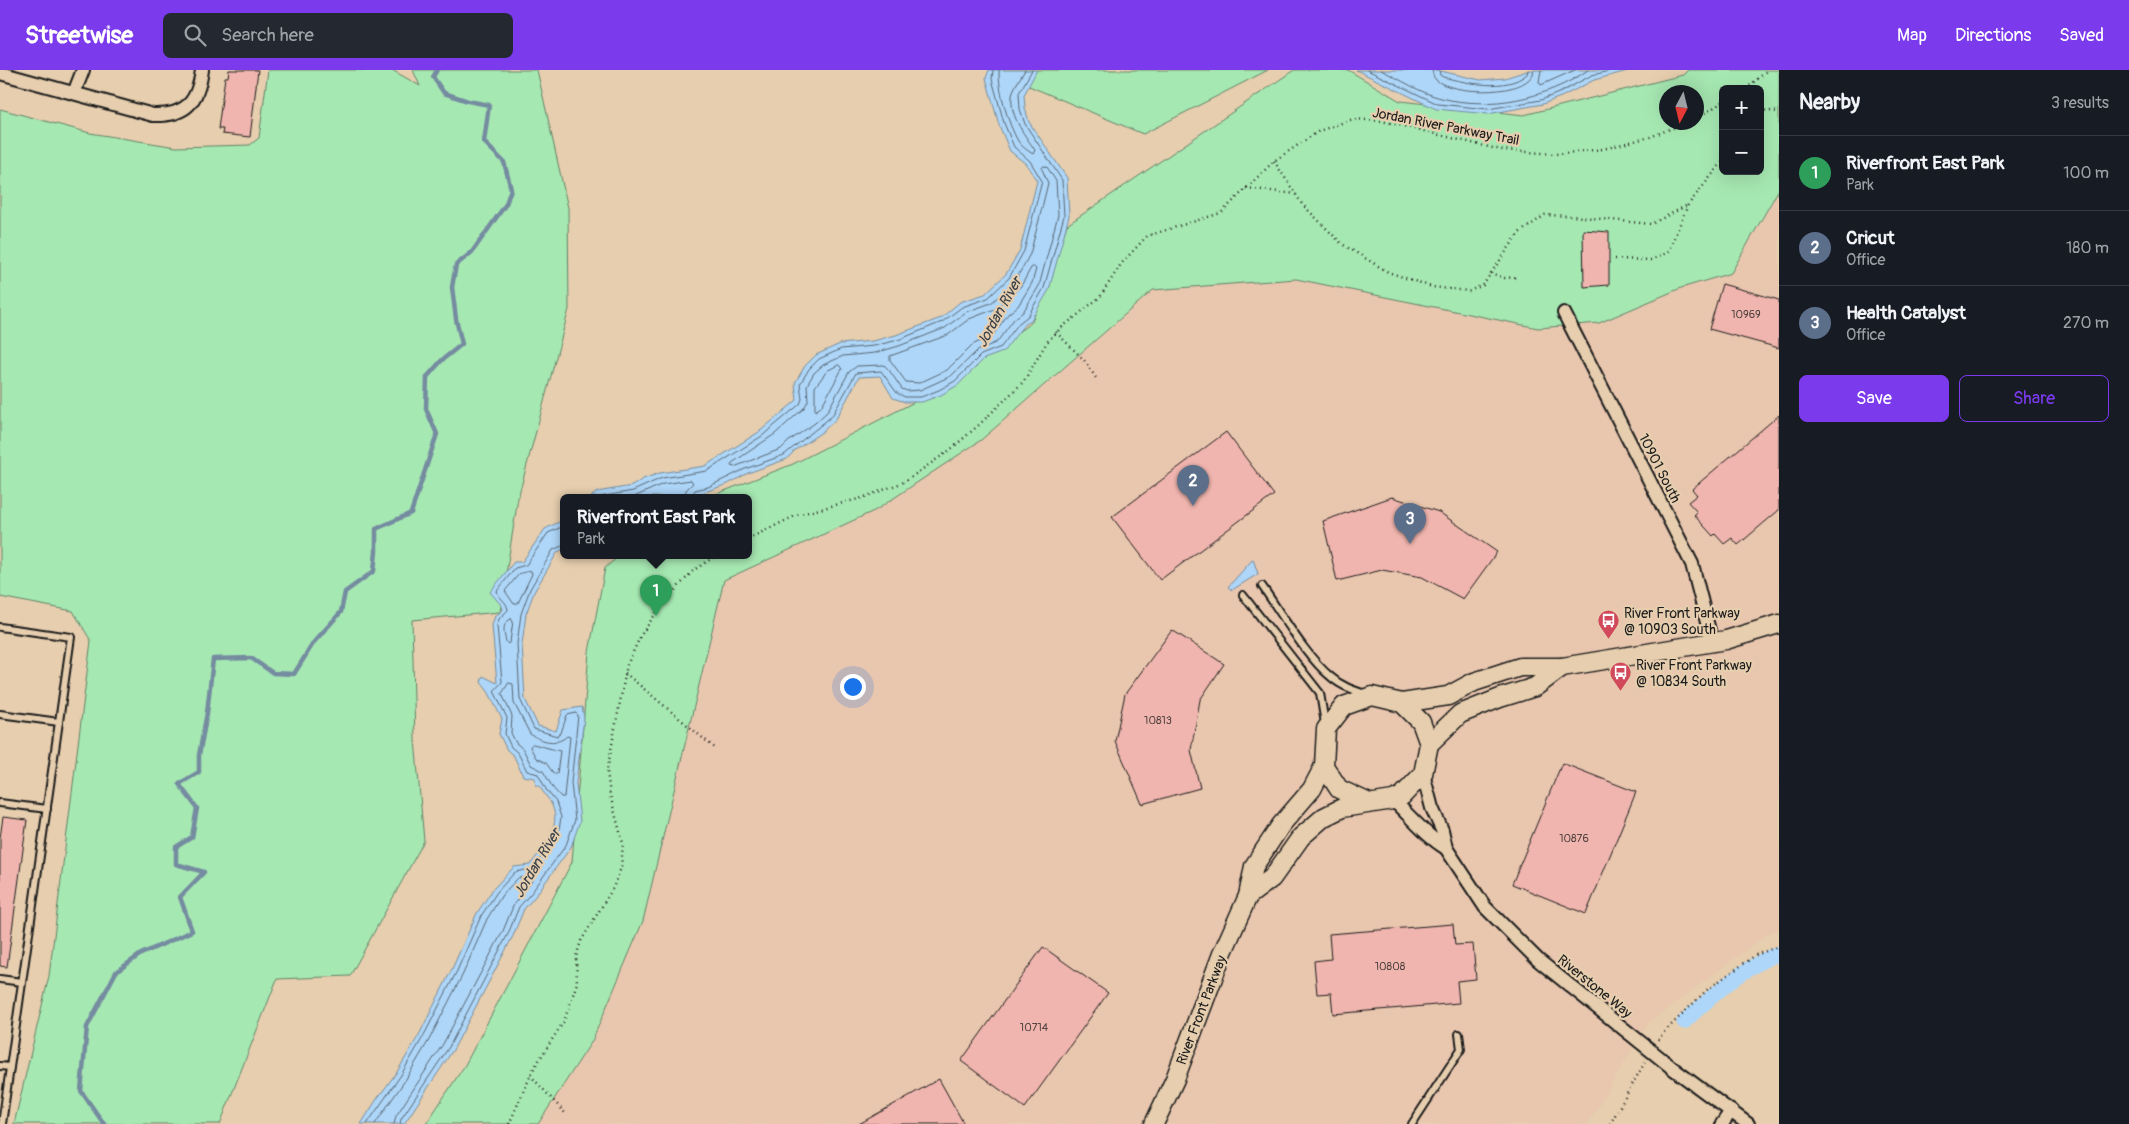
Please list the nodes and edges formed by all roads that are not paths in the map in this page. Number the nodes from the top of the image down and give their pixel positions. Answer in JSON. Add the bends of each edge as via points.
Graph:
{"nodes":[{"id":1,"x":83,"y":70,"type":"edge"},
{"id":2,"x":202,"y":70,"type":"edge"},
{"id":3,"x":0,"y":73,"type":"edge"},
{"id":4,"x":74,"y":94,"type":"junction"},
{"id":5,"x":1564,"y":313,"type":"dead end"},
{"id":6,"x":1262,"y":586,"type":"dead end"},
{"id":7,"x":1243,"y":595,"type":"dead end"},
{"id":8,"x":1779,"y":624,"type":"edge"},
{"id":9,"x":0,"y":627,"type":"edge"},
{"id":10,"x":1712,"y":642,"type":"junction"},
{"id":11,"x":1562,"y":667,"type":"junction"},
{"id":12,"x":1372,"y":696,"type":"junction"},
{"id":13,"x":1402,"y":703,"type":"junction"},
{"id":14,"x":0,"y":714,"type":"edge"},
{"id":15,"x":59,"y":722,"type":"junction"},
{"id":16,"x":1326,"y":728,"type":"junction"},
{"id":17,"x":1429,"y":744,"type":"junction"},
{"id":18,"x":1324,"y":766,"type":"junction"},
{"id":19,"x":1423,"y":774,"type":"junction"},
{"id":20,"x":1393,"y":800,"type":"junction"},
{"id":21,"x":0,"y":803,"type":"edge"},
{"id":22,"x":1369,"y":803,"type":"junction"},
{"id":23,"x":47,"y":809,"type":"junction"},
{"id":24,"x":1446,"y":848,"type":"junction"},
{"id":25,"x":1248,"y":896,"type":"junction"},
{"id":26,"x":0,"y":979,"type":"edge"},
{"id":27,"x":22,"y":982,"type":"junction"},
{"id":28,"x":1459,"y":1034,"type":"dead end"},
{"id":29,"x":0,"y":1066,"type":"edge"},
{"id":30,"x":10,"y":1067,"type":"junction"},
{"id":31,"x":1731,"y":1111,"type":"junction"},
{"id":32,"x":2,"y":1124,"type":"edge"},
{"id":33,"x":1154,"y":1124,"type":"edge"},
{"id":34,"x":1412,"y":1124,"type":"edge"},
{"id":35,"x":1722,"y":1124,"type":"edge"},
{"id":36,"x":1748,"y":1124,"type":"edge"}],
"edges":[{"from":1,"to":4,"type":"street"},
{"from":2,"to":4,"type":"street","via":[[197,93],[190,104],[168,116]]},
{"from":3,"to":4,"type":"street"},
{"from":5,"to":10,"type":"street","name":"10901 South","via":[[1692,564]]},
{"from":6,"to":12,"type":"lane","via":[[1331,678]]},
{"from":7,"to":16,"type":"lane","via":[[1320,693]]},
{"from":8,"to":10,"type":"street"},
{"from":9,"to":15,"type":"lane","via":[[71,637]]},
{"from":10,"to":11,"type":"street"},
{"from":11,"to":13,"type":"street","via":[[1520,667],[1474,682],[1448,696]]},
{"from":11,"to":17,"type":"street","via":[[1535,687],[1460,714]]},
{"from":12,"to":13,"type":"street"},
{"from":12,"to":16,"type":"street","via":[[1344,706]]},
{"from":13,"to":17,"type":"street","via":[[1421,722]]},
{"from":14,"to":15,"type":"lane"},
{"from":15,"to":23,"type":"lane"},
{"from":16,"to":18,"type":"street"},
{"from":17,"to":19,"type":"street"},
{"from":18,"to":22,"type":"street","via":[[1339,789]]},
{"from":18,"to":25,"type":"street","name":"River Front Parkway","via":[[1312,789],[1254,866]]},
{"from":19,"to":20,"type":"street","via":[[1402,796]]},
{"from":19,"to":24,"type":"street","name":"Riverstone Way"},
{"from":20,"to":22,"type":"street"},
{"from":20,"to":24,"type":"street","name":"Riverstone Way","via":[[1425,830],[1431,840]]},
{"from":21,"to":23,"type":"lane"},
{"from":22,"to":25,"type":"street","name":"River Front Parkway","via":[[1342,808],[1324,817],[1301,837],[1272,878]]},
{"from":23,"to":27,"type":"lane"},
{"from":24,"to":31,"type":"street","name":"Riverstone Way","via":[[1485,907],[1538,960]]},
{"from":25,"to":33,"type":"street","name":"River Front Parkway"},
{"from":26,"to":27,"type":"lane"},
{"from":27,"to":30,"type":"lane"},
{"from":28,"to":34,"type":"lane","via":[[1461,1049]]},
{"from":29,"to":30,"type":"lane"},
{"from":30,"to":32,"type":"lane"},
{"from":31,"to":35,"type":"street"},
{"from":31,"to":36,"type":"street","name":"Riverstone Way"}]}
